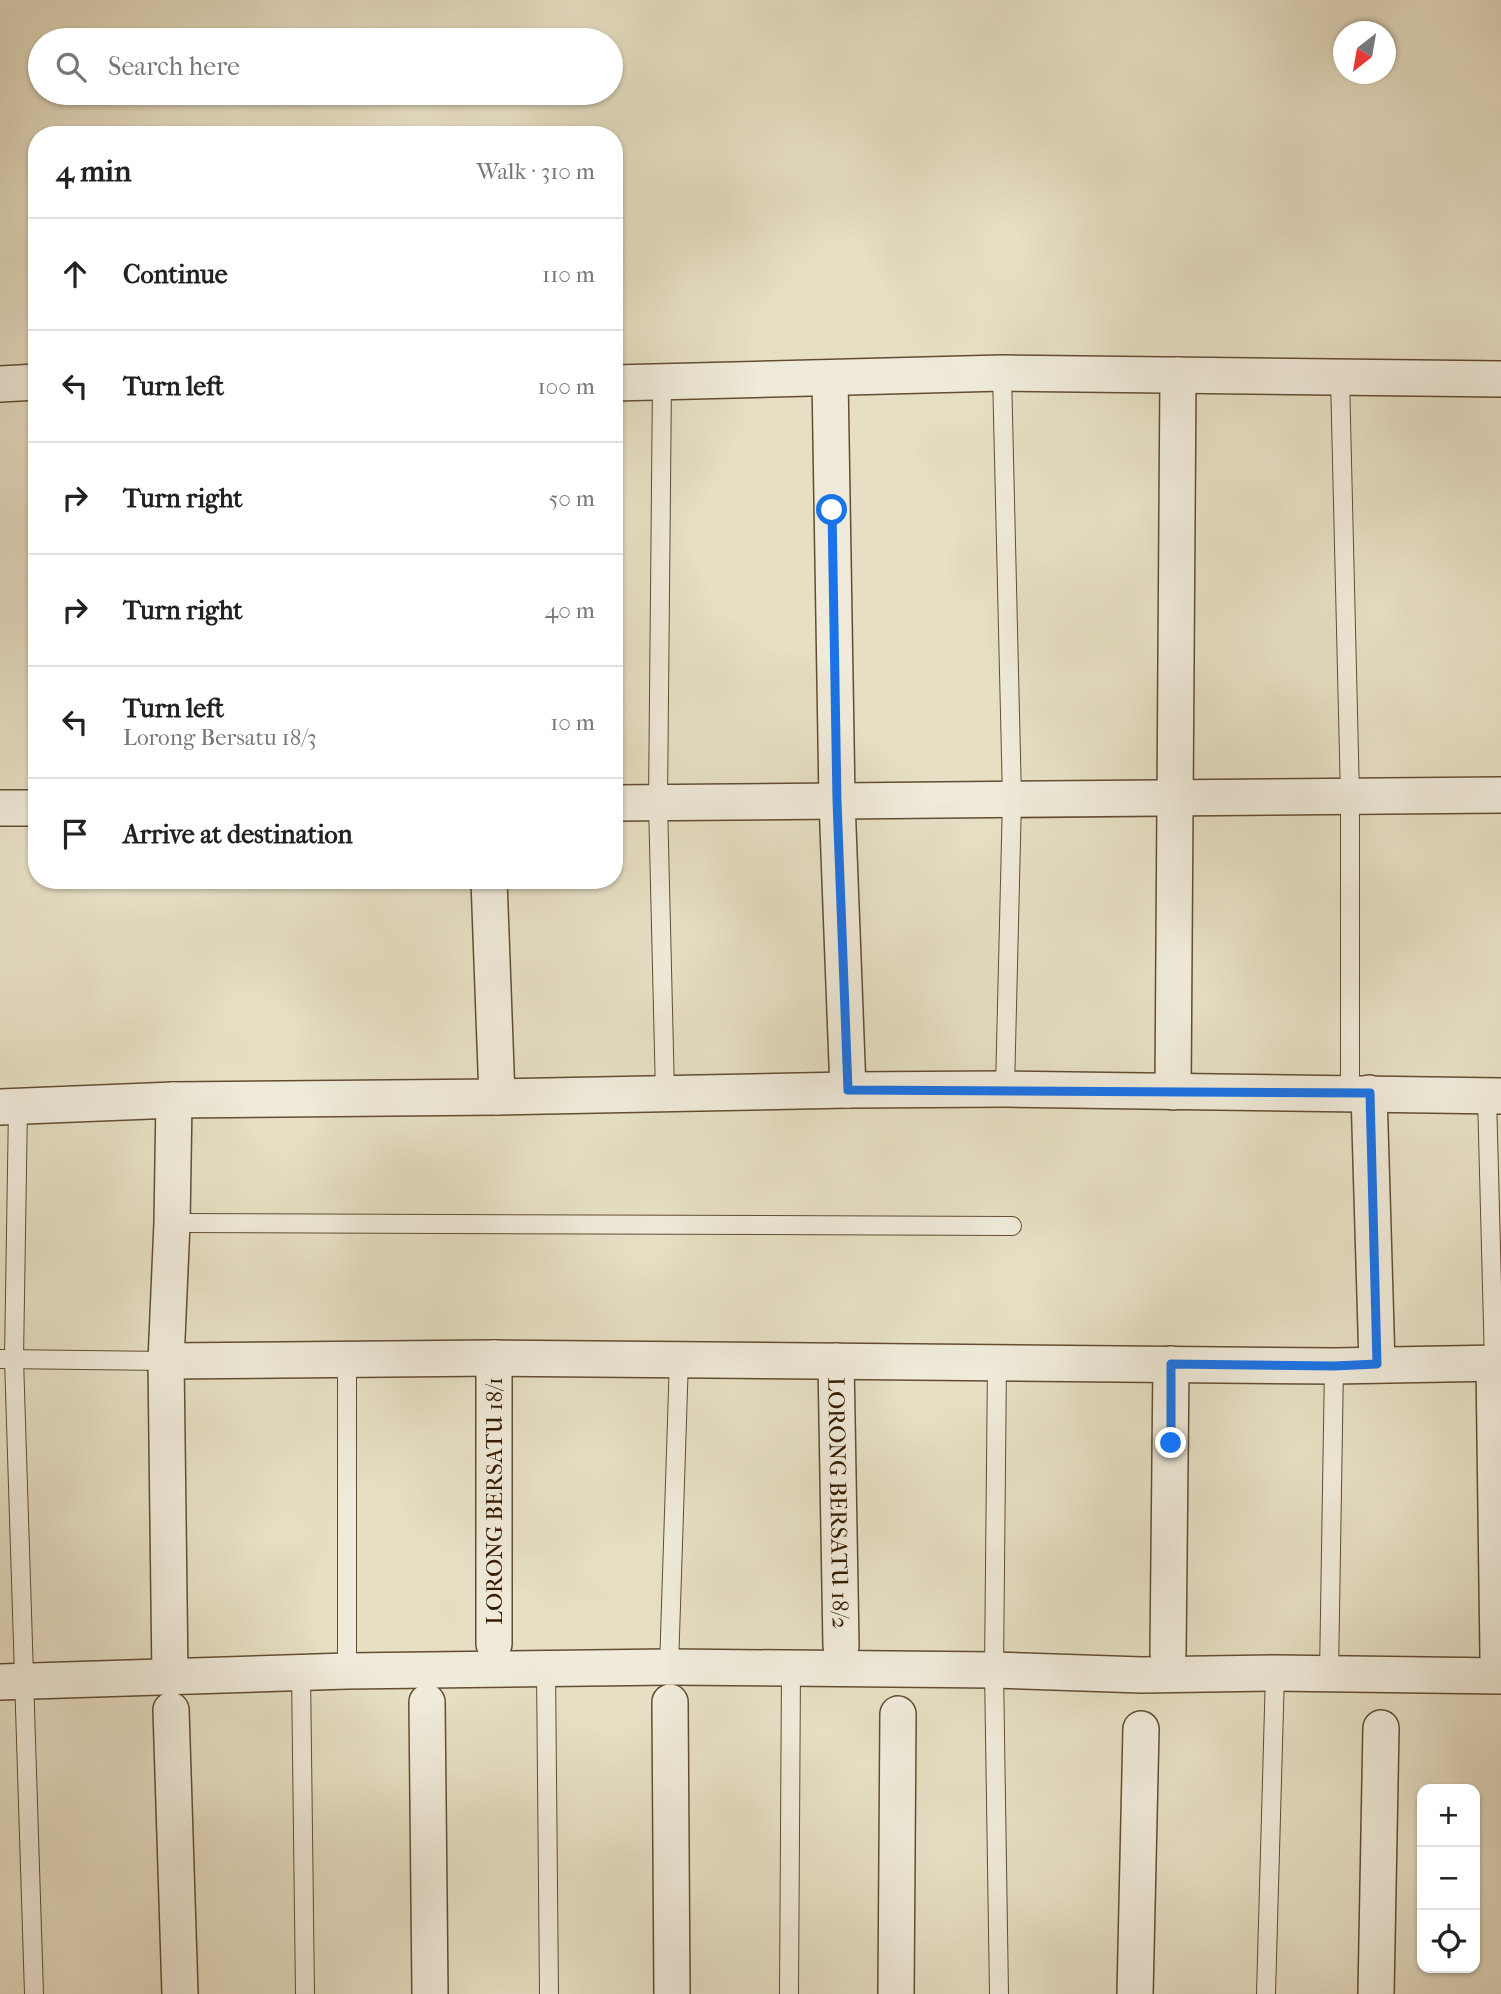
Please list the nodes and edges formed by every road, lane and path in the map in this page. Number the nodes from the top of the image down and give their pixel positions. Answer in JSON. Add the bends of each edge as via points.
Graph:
{"nodes":[{"id":1,"x":1002,"y":373,"type":"junction"},
{"id":2,"x":1178,"y":375,"type":"junction"},
{"id":3,"x":1340,"y":377,"type":"junction"},
{"id":4,"x":830,"y":378,"type":"junction"},
{"id":5,"x":1501,"y":379,"type":"edge"},
{"id":6,"x":662,"y":381,"type":"junction"},
{"id":7,"x":28,"y":382,"type":"edge"},
{"id":8,"x":623,"y":383,"type":"edge"},
{"id":9,"x":0,"y":384,"type":"edge"},
{"id":10,"x":1501,"y":796,"type":"edge"},
{"id":11,"x":1350,"y":797,"type":"junction"},
{"id":12,"x":1175,"y":798,"type":"junction"},
{"id":13,"x":1012,"y":799,"type":"junction"},
{"id":14,"x":837,"y":801,"type":"junction"},
{"id":15,"x":658,"y":802,"type":"junction"},
{"id":16,"x":623,"y":803,"type":"edge"},
{"id":17,"x":0,"y":808,"type":"edge"},
{"id":18,"x":28,"y":808,"type":"edge"},
{"id":19,"x":489,"y":889,"type":"edge"},
{"id":20,"x":848,"y":1090,"type":"junction"},
{"id":21,"x":1005,"y":1090,"type":"junction"},
{"id":22,"x":1173,"y":1092,"type":"junction"},
{"id":23,"x":665,"y":1093,"type":"junction"},
{"id":24,"x":1360,"y":1093,"type":"junction"},
{"id":25,"x":1494,"y":1096,"type":"edge"},
{"id":26,"x":497,"y":1097,"type":"junction"},
{"id":27,"x":174,"y":1100,"type":"junction"},
{"id":28,"x":9,"y":1107,"type":"edge"},
{"id":29,"x":172,"y":1223,"type":"junction"},
{"id":30,"x":1496,"y":1223,"type":"edge"},
{"id":31,"x":1012,"y":1226,"type":"dead end"},
{"id":32,"x":494,"y":1358,"type":"junction"},
{"id":33,"x":7,"y":1359,"type":"edge"},
{"id":34,"x":347,"y":1359,"type":"junction"},
{"id":35,"x":679,"y":1359,"type":"junction"},
{"id":36,"x":166,"y":1361,"type":"junction"},
{"id":37,"x":836,"y":1361,"type":"junction"},
{"id":38,"x":997,"y":1363,"type":"junction"},
{"id":39,"x":1497,"y":1363,"type":"edge"},
{"id":40,"x":1171,"y":1364,"type":"junction"},
{"id":41,"x":1377,"y":1364,"type":"junction"},
{"id":42,"x":1334,"y":1366,"type":"junction"},
{"id":43,"x":494,"y":1644,"type":"dead end"},
{"id":44,"x":841,"y":1646,"type":"dead end"},
{"id":45,"x":1168,"y":1653,"type":"dead end"},
{"id":46,"x":1500,"y":1666,"type":"edge"},
{"id":47,"x":669,"y":1667,"type":"junction"},
{"id":48,"x":546,"y":1668,"type":"junction"},
{"id":49,"x":791,"y":1668,"type":"junction"},
{"id":50,"x":994,"y":1670,"type":"junction"},
{"id":51,"x":347,"y":1671,"type":"junction"},
{"id":52,"x":301,"y":1672,"type":"junction"},
{"id":53,"x":1275,"y":1673,"type":"junction"},
{"id":54,"x":1329,"y":1674,"type":"junction"},
{"id":55,"x":12,"y":1681,"type":"edge"},
{"id":56,"x":170,"y":1693,"type":"junction"},
{"id":57,"x":427,"y":1702,"type":"dead end"},
{"id":58,"x":670,"y":1702,"type":"dead end"},
{"id":59,"x":898,"y":1714,"type":"dead end"},
{"id":60,"x":1381,"y":1728,"type":"dead end"},
{"id":61,"x":1141,"y":1729,"type":"dead end"},
{"id":62,"x":34,"y":1994,"type":"edge"},
{"id":63,"x":180,"y":1994,"type":"edge"},
{"id":64,"x":305,"y":1994,"type":"edge"},
{"id":65,"x":430,"y":1994,"type":"edge"},
{"id":66,"x":549,"y":1994,"type":"edge"},
{"id":67,"x":672,"y":1994,"type":"edge"},
{"id":68,"x":789,"y":1994,"type":"edge"},
{"id":69,"x":896,"y":1994,"type":"edge"},
{"id":70,"x":999,"y":1994,"type":"edge"},
{"id":71,"x":1135,"y":1994,"type":"edge"},
{"id":72,"x":1266,"y":1994,"type":"edge"},
{"id":73,"x":1376,"y":1994,"type":"edge"}],
"edges":[{"from":1,"to":2,"type":"street"},
{"from":1,"to":4,"type":"street"},
{"from":1,"to":13,"type":"lane"},
{"from":2,"to":3,"type":"street"},
{"from":2,"to":12,"type":"street"},
{"from":3,"to":5,"type":"street"},
{"from":3,"to":11,"type":"lane"},
{"from":4,"to":6,"type":"street"},
{"from":4,"to":14,"type":"street"},
{"from":6,"to":8,"type":"street"},
{"from":6,"to":15,"type":"lane"},
{"from":7,"to":9,"type":"street"},
{"from":10,"to":11,"type":"street"},
{"from":11,"to":12,"type":"street"},
{"from":11,"to":24,"type":"lane"},
{"from":12,"to":13,"type":"street"},
{"from":12,"to":22,"type":"street"},
{"from":13,"to":14,"type":"street"},
{"from":13,"to":21,"type":"lane"},
{"from":14,"to":15,"type":"street"},
{"from":14,"to":20,"type":"street"},
{"from":15,"to":16,"type":"street"},
{"from":15,"to":23,"type":"lane"},
{"from":17,"to":18,"type":"street"},
{"from":19,"to":26,"type":"street"},
{"from":20,"to":21,"type":"street"},
{"from":20,"to":23,"type":"street"},
{"from":21,"to":22,"type":"street"},
{"from":22,"to":24,"type":"street"},
{"from":23,"to":26,"type":"street"},
{"from":24,"to":25,"type":"street"},
{"from":24,"to":41,"type":"street"},
{"from":25,"to":30,"type":"lane"},
{"from":26,"to":27,"type":"street"},
{"from":27,"to":28,"type":"street"},
{"from":27,"to":29,"type":"street"},
{"from":28,"to":33,"type":"lane"},
{"from":29,"to":31,"type":"lane"},
{"from":29,"to":36,"type":"street"},
{"from":30,"to":39,"type":"lane"},
{"from":32,"to":34,"type":"street"},
{"from":32,"to":35,"type":"street"},
{"from":32,"to":43,"type":"street","name":"LORONG BERSATU 18/1"},
{"from":33,"to":36,"type":"lane"},
{"from":33,"to":55,"type":"lane"},
{"from":34,"to":36,"type":"street"},
{"from":34,"to":51,"type":"lane"},
{"from":35,"to":37,"type":"street"},
{"from":35,"to":47,"type":"lane"},
{"from":36,"to":56,"type":"street"},
{"from":37,"to":38,"type":"street"},
{"from":37,"to":44,"type":"street","name":"LORONG BERSATU 18/2"},
{"from":38,"to":40,"type":"street"},
{"from":38,"to":50,"type":"lane"},
{"from":39,"to":41,"type":"street"},
{"from":39,"to":46,"type":"street"},
{"from":40,"to":42,"type":"street"},
{"from":40,"to":45,"type":"street"},
{"from":41,"to":42,"type":"street"},
{"from":42,"to":54,"type":"lane"},
{"from":46,"to":54,"type":"street"},
{"from":47,"to":48,"type":"street"},
{"from":47,"to":49,"type":"street"},
{"from":48,"to":51,"type":"street"},
{"from":48,"to":66,"type":"lane"},
{"from":49,"to":50,"type":"street"},
{"from":49,"to":68,"type":"lane"},
{"from":50,"to":53,"type":"street"},
{"from":50,"to":70,"type":"lane"},
{"from":51,"to":52,"type":"street"},
{"from":52,"to":56,"type":"street"},
{"from":52,"to":64,"type":"lane"},
{"from":53,"to":54,"type":"street"},
{"from":53,"to":72,"type":"lane"},
{"from":55,"to":56,"type":"street"},
{"from":55,"to":62,"type":"lane"},
{"from":56,"to":63,"type":"street"},
{"from":57,"to":65,"type":"street"},
{"from":58,"to":67,"type":"street"},
{"from":59,"to":69,"type":"street"},
{"from":60,"to":73,"type":"street"},
{"from":61,"to":71,"type":"street"}]}
